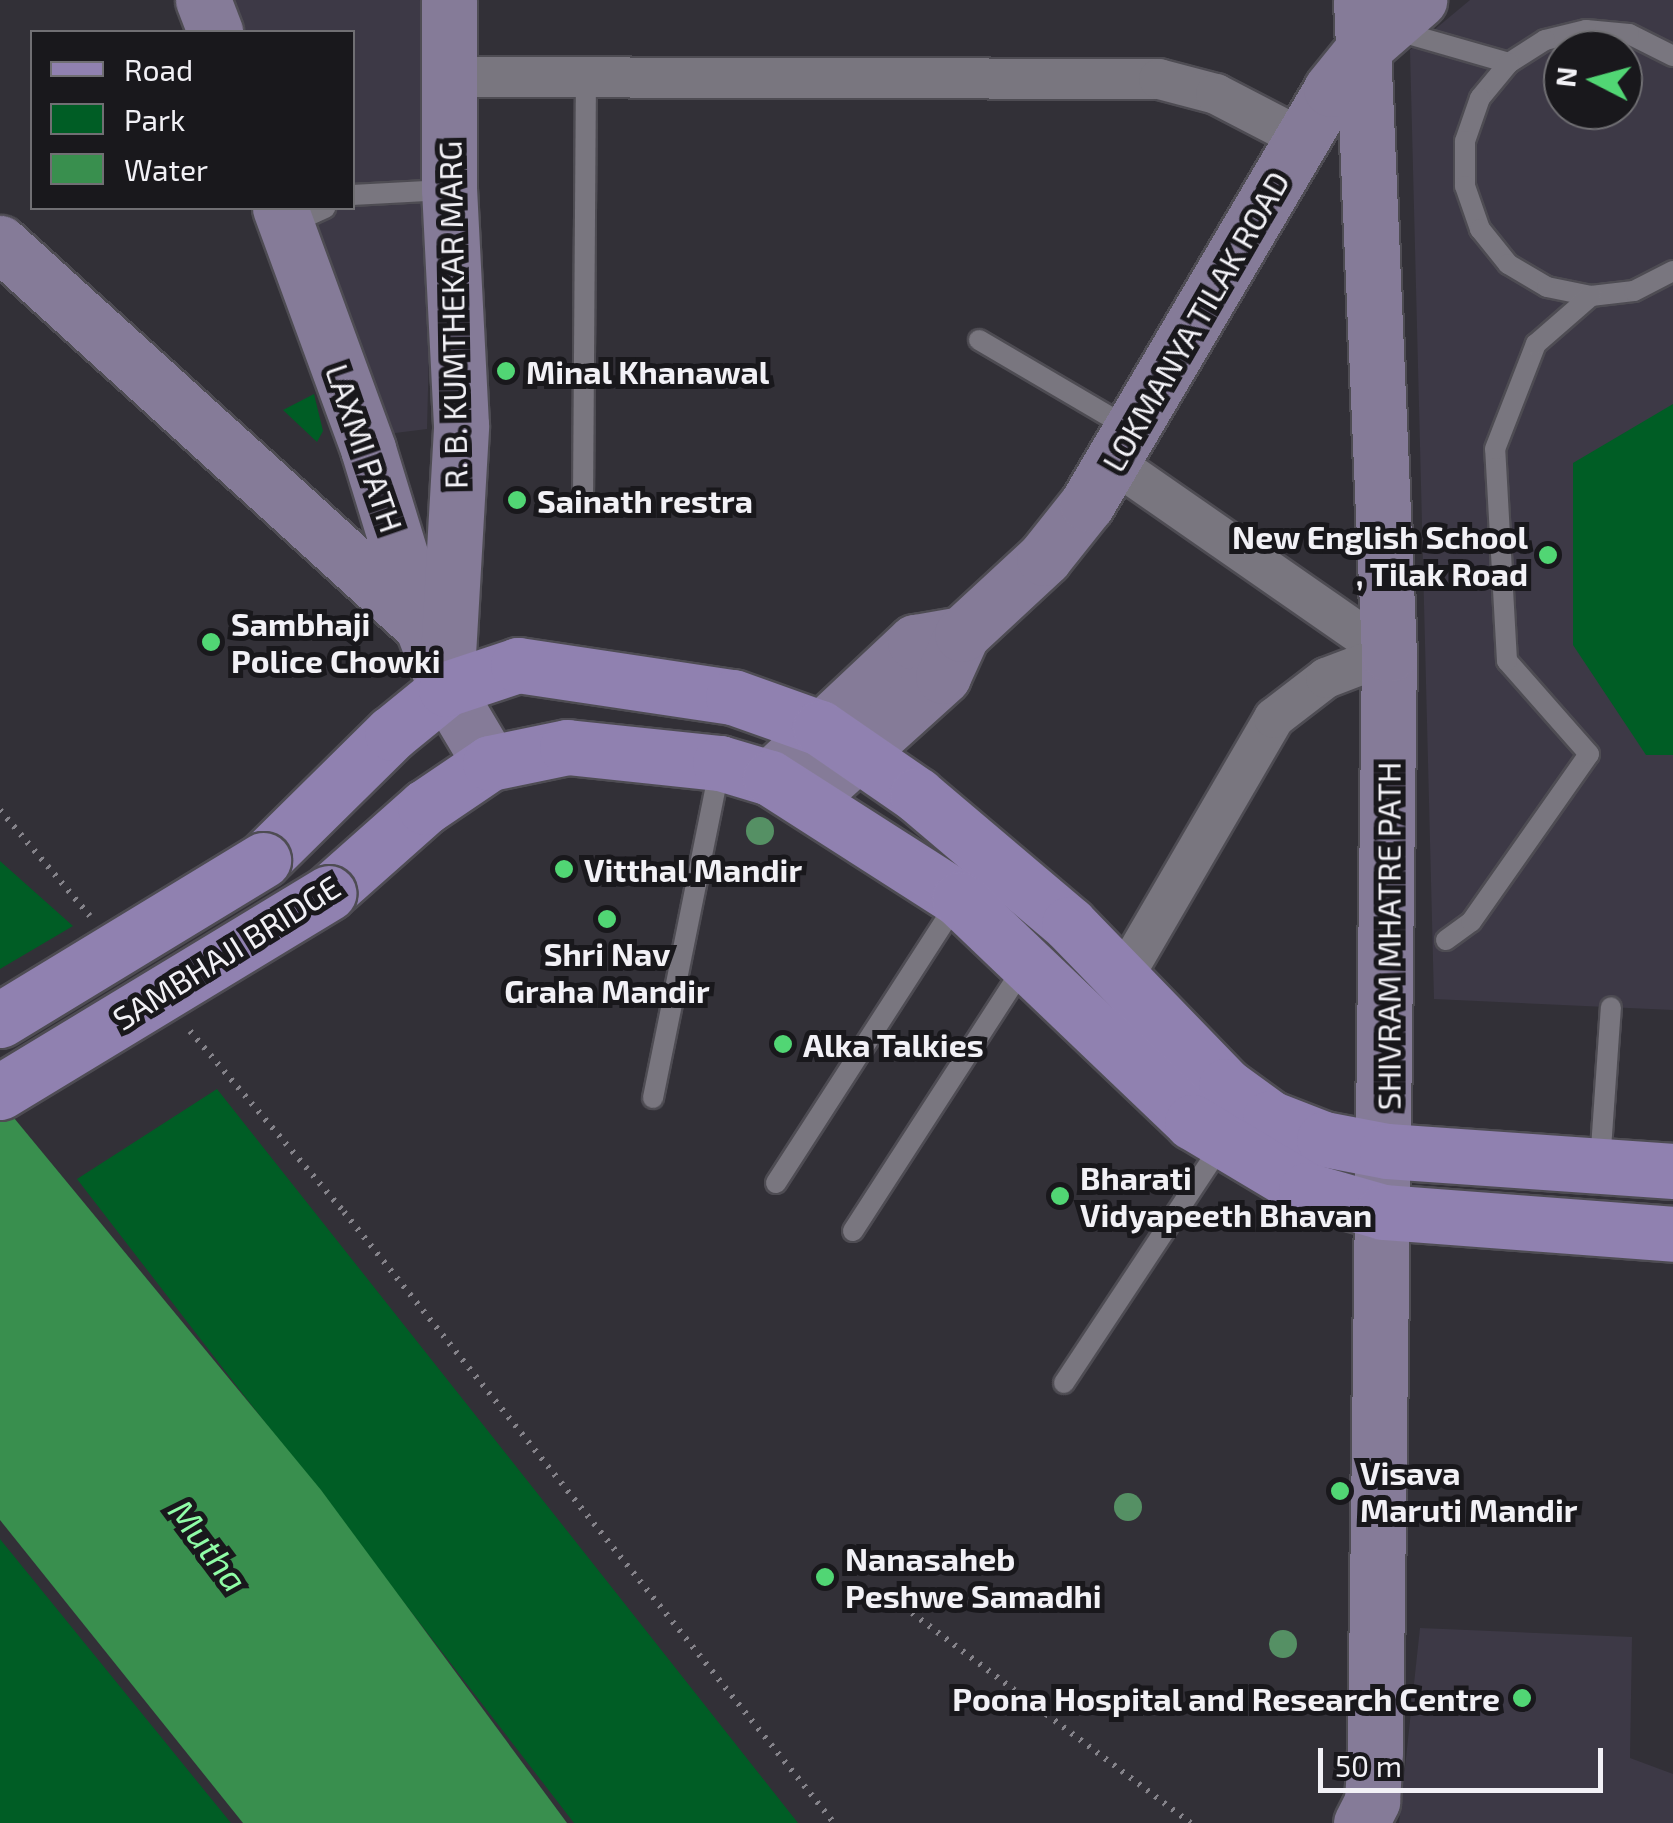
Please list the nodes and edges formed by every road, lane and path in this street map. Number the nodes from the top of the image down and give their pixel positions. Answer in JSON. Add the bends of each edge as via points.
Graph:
{"nodes":[{"id":1,"x":204,"y":0,"type":"edge"},
{"id":2,"x":449,"y":0,"type":"edge"},
{"id":3,"x":1383,"y":19,"type":"edge"},
{"id":4,"x":214,"y":30,"type":"edge"},
{"id":5,"x":1673,"y":56,"type":"edge"},
{"id":6,"x":1508,"y":63,"type":"junction"},
{"id":7,"x":448,"y":76,"type":"junction"},
{"id":8,"x":586,"y":76,"type":"junction"},
{"id":9,"x":1301,"y":138,"type":"junction"},
{"id":10,"x":448,"y":190,"type":"junction"},
{"id":11,"x":355,"y":195,"type":"edge"},
{"id":12,"x":297,"y":214,"type":"edge"},
{"id":13,"x":0,"y":243,"type":"edge"},
{"id":14,"x":1673,"y":271,"type":"edge"},
{"id":15,"x":1591,"y":296,"type":"junction"},
{"id":16,"x":979,"y":340,"type":"dead end"},
{"id":17,"x":461,"y":425,"type":"junction"},
{"id":18,"x":1123,"y":447,"type":"junction"},
{"id":19,"x":368,"y":449,"type":"junction"},
{"id":20,"x":583,"y":501,"type":"dead end"},
{"id":21,"x":422,"y":626,"type":"junction"},
{"id":22,"x":1389,"y":654,"type":"junction"},
{"id":23,"x":446,"y":690,"type":"junction"},
{"id":24,"x":838,"y":739,"type":"junction"},
{"id":25,"x":490,"y":763,"type":"junction"},
{"id":26,"x":766,"y":780,"type":"junction"},
{"id":27,"x":0,"y":810,"type":"edge"},
{"id":28,"x":959,"y":899,"type":"junction"},
{"id":29,"x":102,"y":929,"type":"dead end"},
{"id":30,"x":1446,"y":940,"type":"dead end"},
{"id":31,"x":1028,"y":961,"type":"junction"},
{"id":32,"x":1121,"y":981,"type":"junction"},
{"id":33,"x":1611,"y":1007,"type":"dead end"},
{"id":34,"x":178,"y":1018,"type":"dead end"},
{"id":35,"x":0,"y":1020,"type":"edge"},
{"id":36,"x":0,"y":1092,"type":"edge"},
{"id":37,"x":654,"y":1098,"type":"dead end"},
{"id":38,"x":1223,"y":1142,"type":"junction"},
{"id":39,"x":1387,"y":1151,"type":"junction"},
{"id":40,"x":1600,"y":1165,"type":"junction"},
{"id":41,"x":1673,"y":1171,"type":"edge"},
{"id":42,"x":776,"y":1183,"type":"dead end"},
{"id":43,"x":1384,"y":1212,"type":"junction"},
{"id":44,"x":853,"y":1230,"type":"dead end"},
{"id":45,"x":1673,"y":1234,"type":"edge"},
{"id":46,"x":1064,"y":1383,"type":"dead end"},
{"id":47,"x":912,"y":1613,"type":"dead end"},
{"id":48,"x":834,"y":1823,"type":"edge"},
{"id":49,"x":1191,"y":1823,"type":"edge"},
{"id":50,"x":1361,"y":1823,"type":"edge"}],
"edges":[{"from":1,"to":4,"type":"street"},
{"from":2,"to":7,"type":"street","name":"R. B. KUMTHEKAR MARG"},
{"from":3,"to":6,"type":"lane"},
{"from":3,"to":9,"type":"street","name":"LOKMANYA TILAK ROAD"},
{"from":3,"to":22,"type":"street","name":"SHIVRAM MHATRE PATH"},
{"from":5,"to":6,"type":"lane","via":[[1629,34],[1586,30],[1545,40]]},
{"from":6,"to":15,"type":"lane","via":[[1480,98],[1466,141],[1465,186],[1480,229],[1521,272],[1547,287]]},
{"from":7,"to":8,"type":"street"},
{"from":7,"to":10,"type":"street","name":"R. B. KUMTHEKAR MARG"},
{"from":8,"to":9,"type":"street","via":[[1160,79],[1216,94]]},
{"from":8,"to":20,"type":"lane"},
{"from":9,"to":18,"type":"street","name":"LOKMANYA TILAK ROAD"},
{"from":10,"to":11,"type":"lane"},
{"from":10,"to":17,"type":"street","name":"R. B. KUMTHEKAR MARG"},
{"from":12,"to":19,"type":"street","name":"LAXMI PATH"},
{"from":13,"to":21,"type":"street"},
{"from":14,"to":15,"type":"lane","via":[[1634,291]]},
{"from":15,"to":30,"type":"lane","via":[[1536,344],[1496,449],[1508,661],[1589,754],[1471,922]]},
{"from":16,"to":18,"type":"lane"},
{"from":17,"to":19,"type":"street","via":[[428,450]]},
{"from":17,"to":23,"type":"street","name":"R. B. KUMTHEKAR MARG"},
{"from":18,"to":22,"type":"street"},
{"from":18,"to":24,"type":"street","name":"LOKMANYA TILAK ROAD","via":[[1044,558],[962,634],[915,642]]},
{"from":19,"to":21,"type":"street","name":"LAXMI PATH"},
{"from":21,"to":23,"type":"street","name":"LAXMI PATH"},
{"from":22,"to":32,"type":"street","via":[[1326,678],[1274,718]]},
{"from":22,"to":39,"type":"street","name":"SHIVRAM MHATRE PATH"},
{"from":23,"to":24,"type":"main road","name":"SAMBHAJI BRIDGE","via":[[518,665],[733,696]]},
{"from":23,"to":25,"type":"street","name":"LAXMI PATH"},
{"from":23,"to":35,"type":"main road","name":"SAMBHAJI BRIDGE","bridge":true,"via":[[392,733],[263,860]]},
{"from":24,"to":26,"type":"street"},
{"from":24,"to":32,"type":"main road","name":"SAMBHAJI BRIDGE","via":[[987,851]]},
{"from":25,"to":26,"type":"main road","via":[[567,747]]},
{"from":25,"to":36,"type":"main road","name":"SAMBHAJI BRIDGE","bridge":true,"via":[[425,808],[328,893]]},
{"from":26,"to":28,"type":"main road"},
{"from":26,"to":37,"type":"lane"},
{"from":27,"to":29,"type":"path"},
{"from":28,"to":31,"type":"main road"},
{"from":28,"to":42,"type":"lane"},
{"from":31,"to":38,"type":"main road","via":[[1122,1058]]},
{"from":31,"to":44,"type":"lane"},
{"from":32,"to":39,"type":"main road","name":"SAMBHAJI BRIDGE","via":[[1226,1086],[1270,1118],[1324,1139]]},
{"from":33,"to":40,"type":"lane"},
{"from":34,"to":48,"type":"path","via":[[344,1212]]},
{"from":38,"to":43,"type":"main road","via":[[1306,1190]]},
{"from":38,"to":46,"type":"lane"},
{"from":39,"to":40,"type":"main road","name":"SAMBHAJI BRIDGE"},
{"from":39,"to":43,"type":"street","name":"SHIVRAM MHATRE PATH"},
{"from":40,"to":41,"type":"main road","name":"SAMBHAJI BRIDGE"},
{"from":43,"to":45,"type":"main road"},
{"from":43,"to":50,"type":"street","name":"SHIVRAM MHATRE PATH","via":[[1375,1751],[1372,1801]]},
{"from":47,"to":49,"type":"path"}]}
